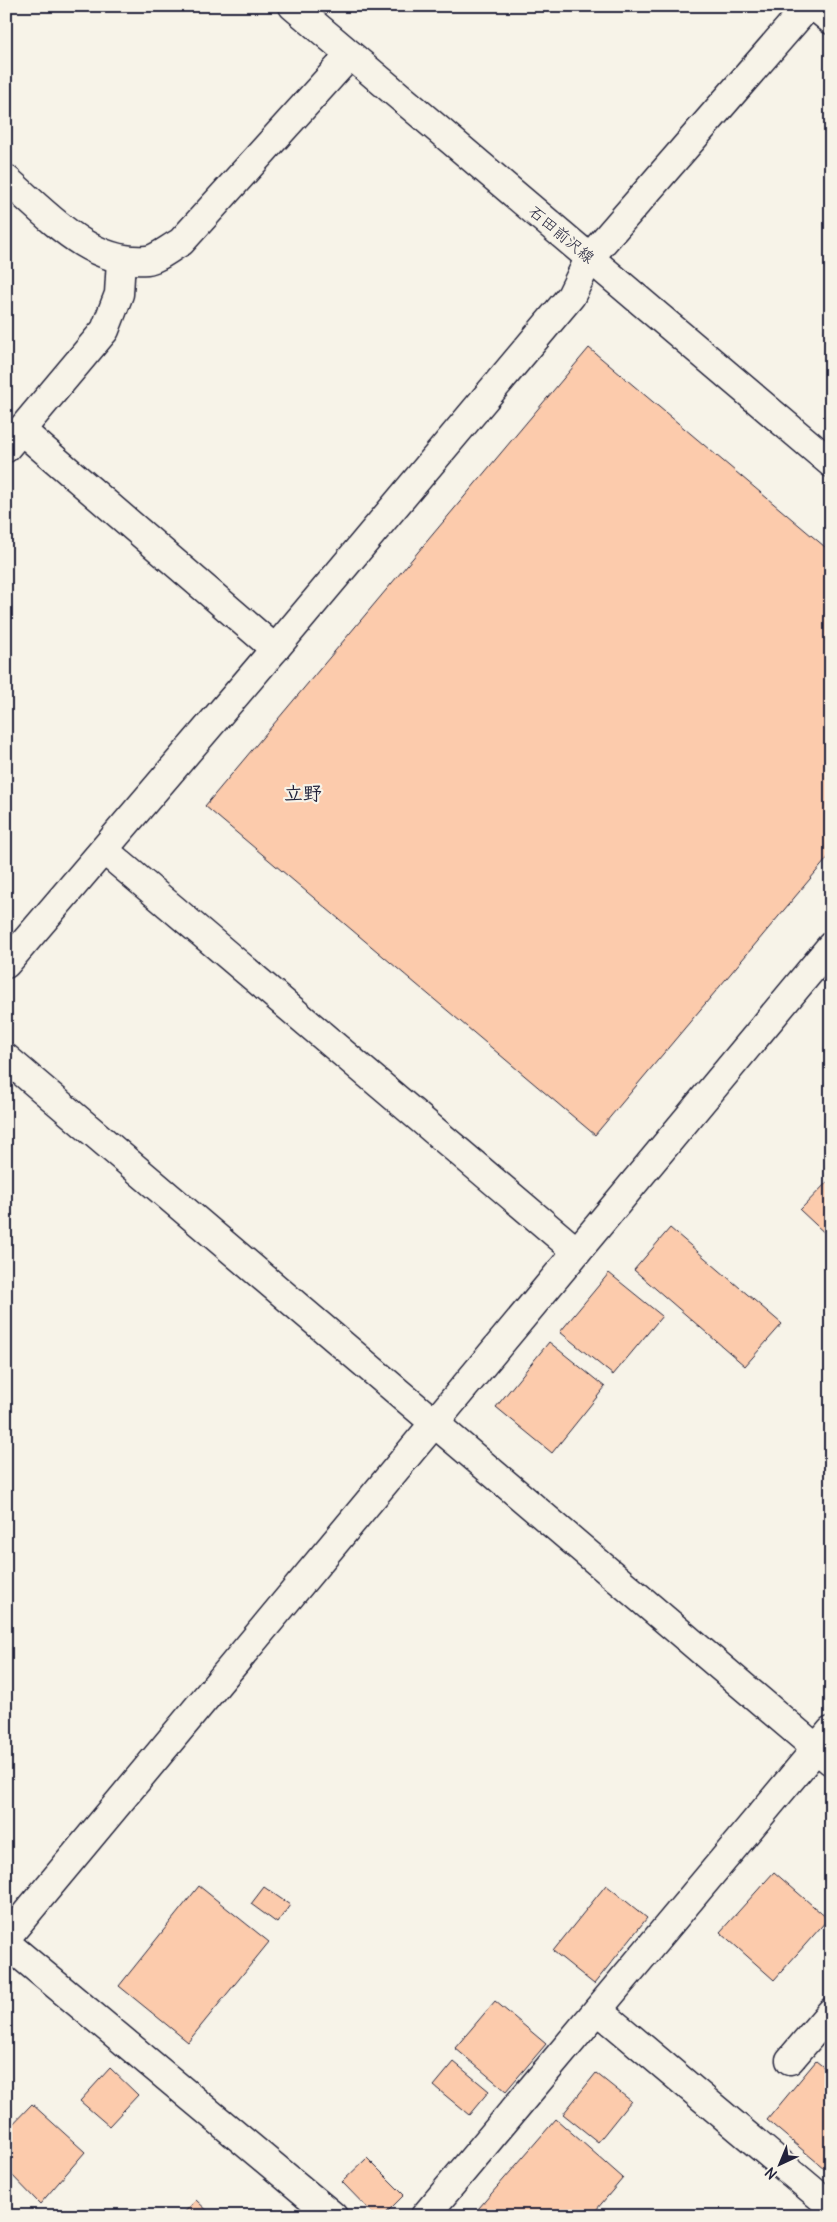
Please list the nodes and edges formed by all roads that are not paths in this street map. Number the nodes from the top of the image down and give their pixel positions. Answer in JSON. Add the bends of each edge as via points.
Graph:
{"nodes":[{"id":1,"x":293,"y":6,"type":"edge"},
{"id":2,"x":808,"y":6,"type":"edge"},
{"id":3,"x":814,"y":6,"type":"edge"},
{"id":4,"x":831,"y":20,"type":"edge"},
{"id":5,"x":350,"y":55,"type":"junction"},
{"id":6,"x":6,"y":179,"type":"edge"},
{"id":7,"x":590,"y":258,"type":"junction"},
{"id":8,"x":121,"y":259,"type":"junction"},
{"id":9,"x":14,"y":439,"type":"edge"},
{"id":10,"x":831,"y":463,"type":"edge"},
{"id":11,"x":275,"y":649,"type":"junction"},
{"id":12,"x":104,"y":850,"type":"junction"},
{"id":13,"x":831,"y":946,"type":"edge"},
{"id":14,"x":6,"y":964,"type":"edge"},
{"id":15,"x":6,"y":1058,"type":"edge"},
{"id":16,"x":576,"y":1251,"type":"junction"},
{"id":17,"x":434,"y":1423,"type":"junction"},
{"id":18,"x":826,"y":1746,"type":"edge"},
{"id":19,"x":6,"y":1938,"type":"edge"},
{"id":20,"x":6,"y":1943,"type":"edge"},
{"id":21,"x":598,"y":2010,"type":"junction"},
{"id":22,"x":831,"y":2012,"type":"edge"},
{"id":23,"x":790,"y":2060,"type":"dead end"},
{"id":24,"x":831,"y":2206,"type":"edge"},
{"id":25,"x":333,"y":2216,"type":"edge"},
{"id":26,"x":425,"y":2216,"type":"edge"}],
"edges":[{"from":1,"to":5,"type":"street","name":"石田前沢線"},
{"from":2,"to":7,"type":"street"},
{"from":3,"to":4,"type":"street"},
{"from":5,"to":7,"type":"street","name":"石田前沢線"},
{"from":5,"to":8,"type":"street","via":[[181,242],[149,260]]},
{"from":6,"to":8,"type":"street","via":[[96,252]]},
{"from":7,"to":10,"type":"street","name":"石田前沢線"},
{"from":7,"to":11,"type":"street","via":[[571,296]]},
{"from":8,"to":9,"type":"street","via":[[120,294],[105,330]]},
{"from":9,"to":11,"type":"street"},
{"from":11,"to":12,"type":"street"},
{"from":12,"to":14,"type":"street"},
{"from":12,"to":16,"type":"street"},
{"from":13,"to":16,"type":"street"},
{"from":15,"to":17,"type":"street"},
{"from":16,"to":17,"type":"street"},
{"from":17,"to":18,"type":"street"},
{"from":17,"to":19,"type":"street"},
{"from":18,"to":21,"type":"street"},
{"from":20,"to":25,"type":"street"},
{"from":21,"to":24,"type":"street"},
{"from":21,"to":26,"type":"street"},
{"from":22,"to":23,"type":"street"}]}
